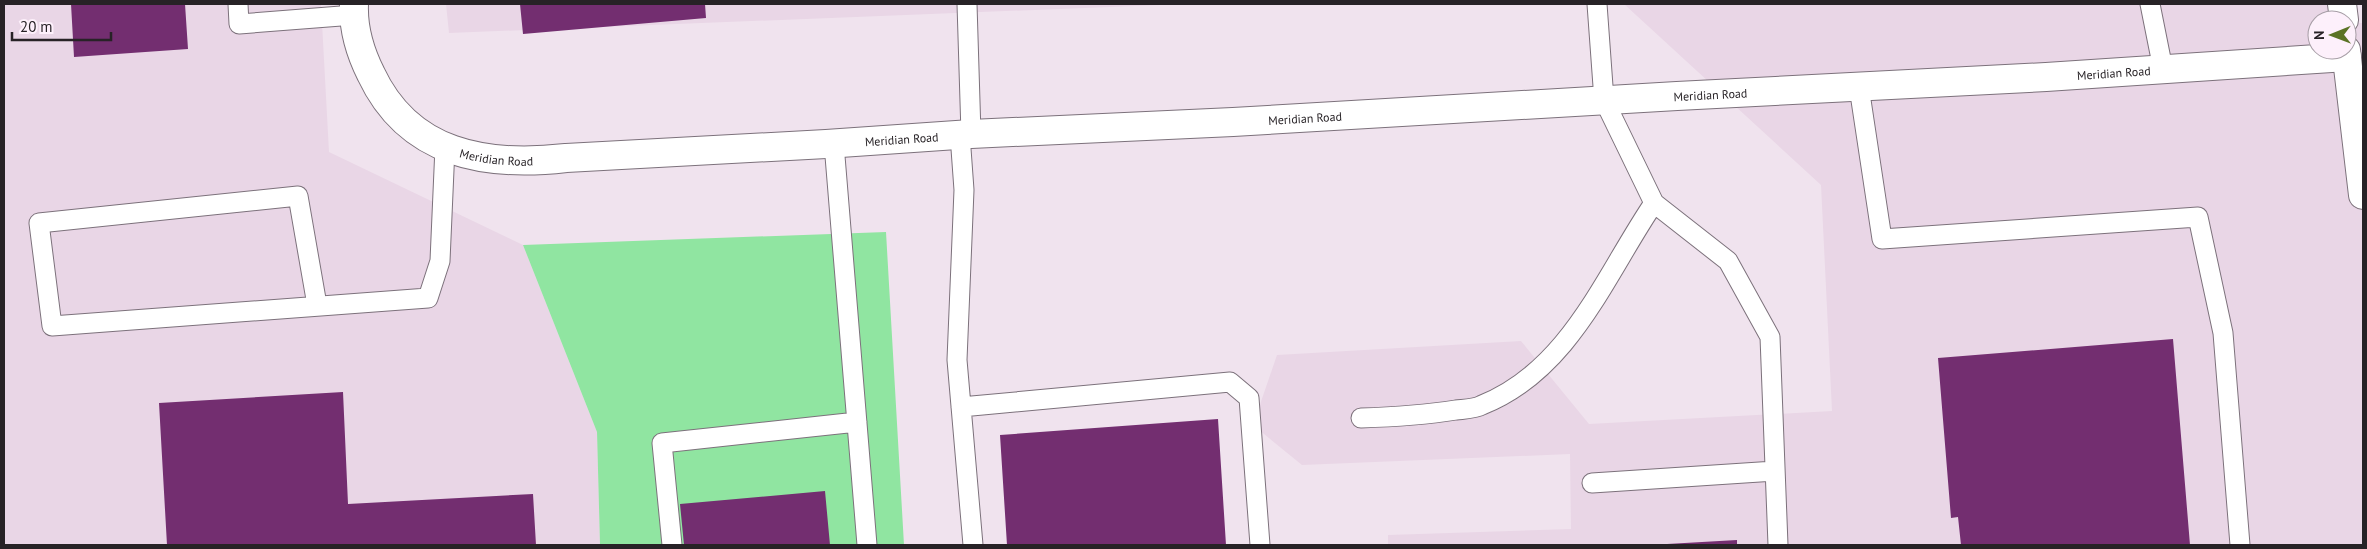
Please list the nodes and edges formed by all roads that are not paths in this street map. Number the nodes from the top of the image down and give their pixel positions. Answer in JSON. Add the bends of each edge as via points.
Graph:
{"nodes":[{"id":1,"x":238,"y":4,"type":"edge"},
{"id":2,"x":967,"y":4,"type":"edge"},
{"id":3,"x":1597,"y":4,"type":"edge"},
{"id":4,"x":2150,"y":4,"type":"edge"},
{"id":5,"x":354,"y":10,"type":"edge"},
{"id":6,"x":2307,"y":56,"type":"edge"},
{"id":7,"x":2348,"y":60,"type":"edge"},
{"id":8,"x":2163,"y":69,"type":"junction"},
{"id":9,"x":1859,"y":86,"type":"junction"},
{"id":10,"x":1604,"y":100,"type":"junction"},
{"id":11,"x":966,"y":134,"type":"junction"},
{"id":12,"x":834,"y":144,"type":"junction"},
{"id":13,"x":445,"y":148,"type":"junction"},
{"id":14,"x":2363,"y":195,"type":"edge"},
{"id":15,"x":1654,"y":203,"type":"junction"},
{"id":16,"x":317,"y":304,"type":"junction"},
{"id":17,"x":961,"y":407,"type":"junction"},
{"id":18,"x":1361,"y":418,"type":"dead end"},
{"id":19,"x":857,"y":422,"type":"junction"},
{"id":20,"x":1775,"y":471,"type":"junction"},
{"id":21,"x":1592,"y":483,"type":"dead end"},
{"id":22,"x":672,"y":545,"type":"edge"},
{"id":23,"x":867,"y":545,"type":"edge"},
{"id":24,"x":973,"y":545,"type":"edge"},
{"id":25,"x":1260,"y":545,"type":"edge"},
{"id":26,"x":1778,"y":545,"type":"edge"},
{"id":27,"x":2240,"y":545,"type":"edge"}],
"edges":[{"from":1,"to":5,"type":"lane","via":[[239,24]]},
{"from":2,"to":11,"type":"lane"},
{"from":3,"to":10,"type":"lane"},
{"from":4,"to":8,"type":"lane"},
{"from":5,"to":13,"type":"street","name":"Meridian Road","via":[[362,56],[378,88],[400,116]]},
{"from":6,"to":8,"type":"street","name":"Meridian Road"},
{"from":7,"to":14,"type":"street"},
{"from":8,"to":9,"type":"street","name":"Meridian Road"},
{"from":9,"to":10,"type":"street","name":"Meridian Road"},
{"from":9,"to":27,"type":"lane","via":[[1882,239],[2198,217],[2223,333]]},
{"from":10,"to":11,"type":"street","name":"Meridian Road"},
{"from":10,"to":15,"type":"lane"},
{"from":11,"to":12,"type":"street","name":"Meridian Road"},
{"from":11,"to":17,"type":"lane","via":[[957,360]]},
{"from":12,"to":13,"type":"street","name":"Meridian Road","via":[[530,162],[478,158]]},
{"from":12,"to":19,"type":"lane"},
{"from":13,"to":16,"type":"lane","via":[[440,262],[428,298]]},
{"from":15,"to":18,"type":"lane","via":[[1563,345],[1516,387],[1481,406],[1405,417]]},
{"from":15,"to":20,"type":"lane","via":[[1728,261],[1770,336]]},
{"from":16,"to":16,"type":"lane","via":[[298,196],[40,223],[52,326]]},
{"from":17,"to":24,"type":"lane"},
{"from":17,"to":25,"type":"lane","via":[[1230,382],[1249,398]]},
{"from":19,"to":22,"type":"lane","via":[[662,443]]},
{"from":19,"to":23,"type":"lane"},
{"from":20,"to":21,"type":"lane"},
{"from":20,"to":26,"type":"lane"}]}
